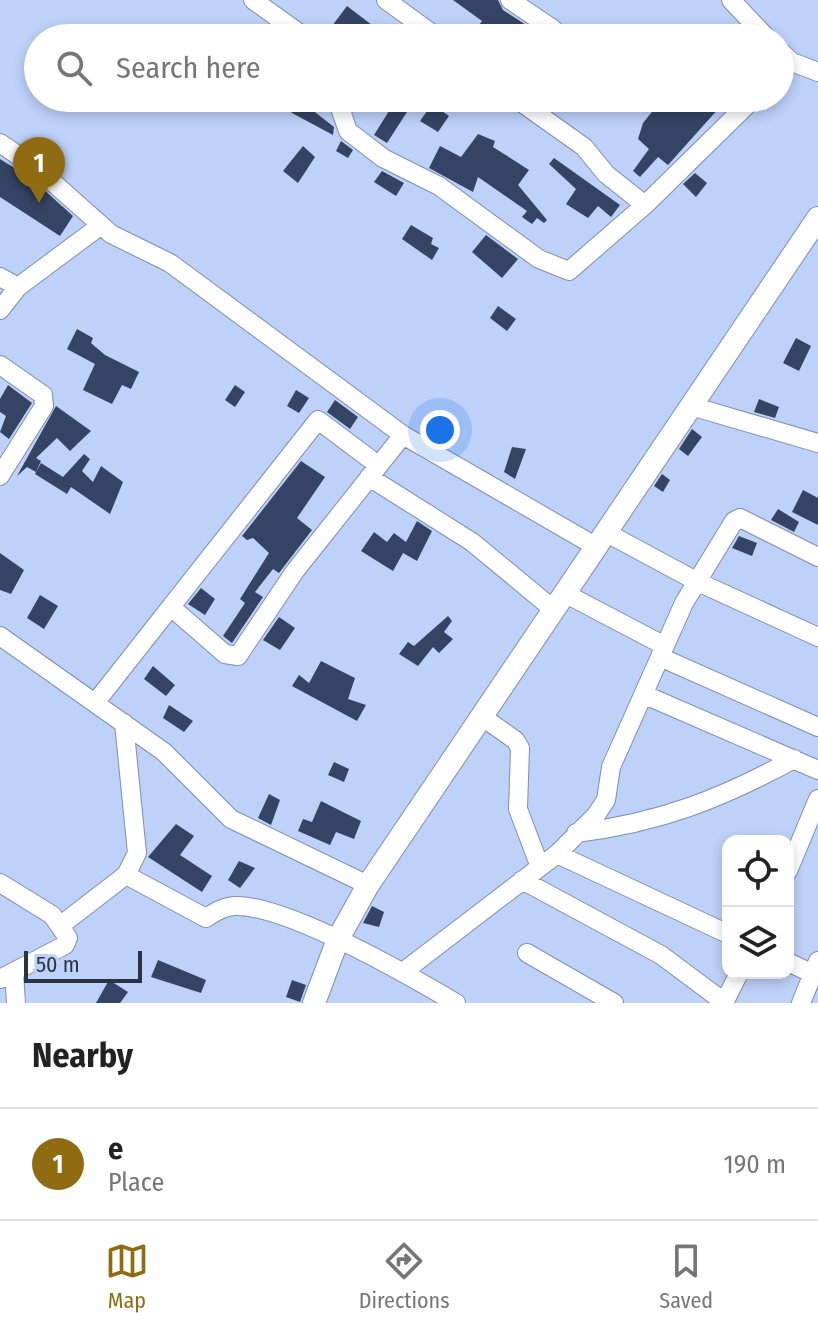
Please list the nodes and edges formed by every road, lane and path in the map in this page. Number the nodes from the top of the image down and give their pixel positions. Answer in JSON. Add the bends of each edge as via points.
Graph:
{"nodes":[{"id":1,"x":253,"y":0,"type":"edge"},
{"id":2,"x":386,"y":0,"type":"edge"},
{"id":3,"x":510,"y":0,"type":"edge"},
{"id":4,"x":731,"y":0,"type":"edge"},
{"id":5,"x":286,"y":24,"type":"edge"},
{"id":6,"x":414,"y":24,"type":"edge"},
{"id":7,"x":546,"y":24,"type":"edge"},
{"id":8,"x":754,"y":24,"type":"edge"},
{"id":9,"x":794,"y":65,"type":"edge"},
{"id":10,"x":818,"y":72,"type":"edge"},
{"id":11,"x":341,"y":112,"type":"edge"},
{"id":12,"x":535,"y":112,"type":"edge"},
{"id":13,"x":740,"y":112,"type":"edge"},
{"id":14,"x":0,"y":143,"type":"edge"},
{"id":15,"x":645,"y":205,"type":"junction"},
{"id":16,"x":817,"y":220,"type":"edge"},
{"id":17,"x":100,"y":226,"type":"junction"},
{"id":18,"x":0,"y":277,"type":"edge"},
{"id":19,"x":18,"y":287,"type":"junction"},
{"id":20,"x":0,"y":310,"type":"edge"},
{"id":21,"x":0,"y":365,"type":"edge"},
{"id":22,"x":691,"y":406,"type":"junction"},
{"id":23,"x":403,"y":435,"type":"junction"},
{"id":24,"x":818,"y":443,"type":"edge"},
{"id":25,"x":374,"y":471,"type":"junction"},
{"id":26,"x":0,"y":476,"type":"edge"},
{"id":27,"x":600,"y":539,"type":"junction"},
{"id":28,"x":818,"y":557,"type":"edge"},
{"id":29,"x":698,"y":582,"type":"junction"},
{"id":30,"x":558,"y":601,"type":"junction"},
{"id":31,"x":171,"y":607,"type":"junction"},
{"id":32,"x":0,"y":636,"type":"edge"},
{"id":33,"x":818,"y":637,"type":"edge"},
{"id":34,"x":662,"y":652,"type":"junction"},
{"id":35,"x":645,"y":695,"type":"junction"},
{"id":36,"x":95,"y":703,"type":"junction"},
{"id":37,"x":481,"y":716,"type":"junction"},
{"id":38,"x":124,"y":723,"type":"junction"},
{"id":39,"x":818,"y":727,"type":"edge"},
{"id":40,"x":794,"y":759,"type":"junction"},
{"id":41,"x":818,"y":770,"type":"edge"},
{"id":42,"x":818,"y":799,"type":"edge"},
{"id":43,"x":576,"y":833,"type":"junction"},
{"id":44,"x":557,"y":854,"type":"junction"},
{"id":45,"x":794,"y":857,"type":"edge"},
{"id":46,"x":540,"y":867,"type":"junction"},
{"id":47,"x":126,"y":875,"type":"junction"},
{"id":48,"x":522,"y":880,"type":"junction"},
{"id":49,"x":0,"y":883,"type":"edge"},
{"id":50,"x":368,"y":885,"type":"junction"},
{"id":51,"x":61,"y":925,"type":"junction"},
{"id":52,"x":722,"y":931,"type":"edge"},
{"id":53,"x":338,"y":939,"type":"junction"},
{"id":54,"x":527,"y":953,"type":"dead end"},
{"id":55,"x":794,"y":963,"type":"edge"},
{"id":56,"x":815,"y":968,"type":"edge"},
{"id":57,"x":403,"y":972,"type":"junction"},
{"id":58,"x":7,"y":976,"type":"edge"},
{"id":59,"x":736,"y":979,"type":"edge"},
{"id":60,"x":16,"y":1003,"type":"edge"},
{"id":61,"x":314,"y":1003,"type":"edge"},
{"id":62,"x":456,"y":1003,"type":"edge"},
{"id":63,"x":614,"y":1003,"type":"edge"},
{"id":64,"x":724,"y":1003,"type":"edge"},
{"id":65,"x":801,"y":1003,"type":"edge"}],
"edges":[{"from":1,"to":5,"type":"street"},
{"from":2,"to":6,"type":"street"},
{"from":3,"to":7,"type":"street"},
{"from":4,"to":8,"type":"street"},
{"from":9,"to":10,"type":"street"},
{"from":11,"to":15,"type":"street","via":[[348,131],[383,158],[439,186],[559,270],[577,267]]},
{"from":12,"to":15,"type":"street","via":[[584,147],[606,174]]},
{"from":13,"to":15,"type":"street"},
{"from":14,"to":17,"type":"street","via":[[39,170]]},
{"from":16,"to":22,"type":"street"},
{"from":17,"to":19,"type":"street"},
{"from":17,"to":23,"type":"street","via":[[170,263]]},
{"from":18,"to":19,"type":"street"},
{"from":19,"to":20,"type":"street"},
{"from":21,"to":26,"type":"street","via":[[43,395],[44,406]]},
{"from":22,"to":24,"type":"street"},
{"from":22,"to":27,"type":"street"},
{"from":23,"to":25,"type":"street"},
{"from":23,"to":27,"type":"street"},
{"from":25,"to":30,"type":"street"},
{"from":25,"to":31,"type":"street","via":[[318,420]]},
{"from":25,"to":31,"type":"street","via":[[295,571],[238,656],[225,654]]},
{"from":27,"to":29,"type":"street"},
{"from":27,"to":30,"type":"street"},
{"from":28,"to":29,"type":"street","via":[[740,518]]},
{"from":29,"to":33,"type":"street"},
{"from":29,"to":34,"type":"street"},
{"from":30,"to":34,"type":"street"},
{"from":30,"to":37,"type":"street"},
{"from":31,"to":36,"type":"street"},
{"from":32,"to":36,"type":"street"},
{"from":34,"to":35,"type":"street"},
{"from":34,"to":39,"type":"street"},
{"from":35,"to":40,"type":"street"},
{"from":35,"to":43,"type":"street","via":[[611,767],[606,800]]},
{"from":36,"to":38,"type":"street"},
{"from":37,"to":46,"type":"street","via":[[520,748],[518,809]]},
{"from":37,"to":50,"type":"street"},
{"from":38,"to":47,"type":"street","via":[[137,853]]},
{"from":38,"to":50,"type":"street","via":[[164,752],[231,819]]},
{"from":40,"to":41,"type":"street"},
{"from":40,"to":43,"type":"street","via":[[732,793],[684,811],[629,827]]},
{"from":42,"to":45,"type":"street"},
{"from":43,"to":44,"type":"street"},
{"from":44,"to":46,"type":"street"},
{"from":44,"to":52,"type":"street"},
{"from":46,"to":48,"type":"street"},
{"from":47,"to":51,"type":"street"},
{"from":47,"to":53,"type":"street","via":[[206,918],[236,906]]},
{"from":48,"to":57,"type":"street"},
{"from":48,"to":64,"type":"street","via":[[661,955]]},
{"from":49,"to":51,"type":"street"},
{"from":50,"to":53,"type":"street"},
{"from":51,"to":58,"type":"street","via":[[68,938],[65,945]]},
{"from":53,"to":57,"type":"street"},
{"from":53,"to":61,"type":"street"},
{"from":54,"to":63,"type":"street"},
{"from":55,"to":56,"type":"street"},
{"from":56,"to":65,"type":"street"},
{"from":57,"to":62,"type":"street"},
{"from":58,"to":60,"type":"street"},
{"from":59,"to":64,"type":"street"}]}
